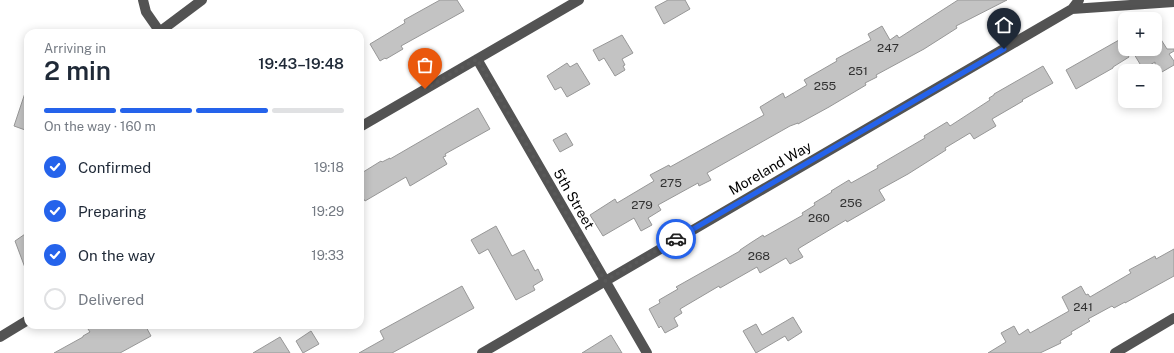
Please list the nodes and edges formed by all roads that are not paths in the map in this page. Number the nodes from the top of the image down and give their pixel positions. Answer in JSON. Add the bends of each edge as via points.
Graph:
{"nodes":[{"id":1,"x":143,"y":0,"type":"edge"},
{"id":2,"x":202,"y":0,"type":"edge"},
{"id":3,"x":579,"y":0,"type":"edge"},
{"id":4,"x":1079,"y":0,"type":"edge"},
{"id":5,"x":1174,"y":2,"type":"edge"},
{"id":6,"x":1072,"y":9,"type":"junction"},
{"id":7,"x":157,"y":29,"type":"edge"},
{"id":8,"x":163,"y":29,"type":"edge"},
{"id":9,"x":477,"y":59,"type":"junction"},
{"id":10,"x":364,"y":125,"type":"edge"},
{"id":11,"x":605,"y":281,"type":"junction"},
{"id":12,"x":1174,"y":318,"type":"edge"},
{"id":13,"x":24,"y":322,"type":"edge"},
{"id":14,"x":0,"y":337,"type":"edge"},
{"id":15,"x":482,"y":353,"type":"edge"},
{"id":16,"x":647,"y":353,"type":"edge"},
{"id":17,"x":1115,"y":353,"type":"edge"}],
"edges":[{"from":1,"to":7,"type":"street","via":[[146,12]]},
{"from":2,"to":8,"type":"street"},
{"from":3,"to":9,"type":"street"},
{"from":4,"to":6,"type":"street","name":"Moreland Way"},
{"from":5,"to":6,"type":"street","name":"Moreland Way"},
{"from":6,"to":11,"type":"street","name":"Moreland Way"},
{"from":9,"to":10,"type":"street"},
{"from":9,"to":11,"type":"street","name":"5th Street"},
{"from":11,"to":15,"type":"street","name":"Moreland Way"},
{"from":11,"to":16,"type":"street","name":"5th Street"},
{"from":12,"to":17,"type":"street"},
{"from":13,"to":14,"type":"street"}]}
